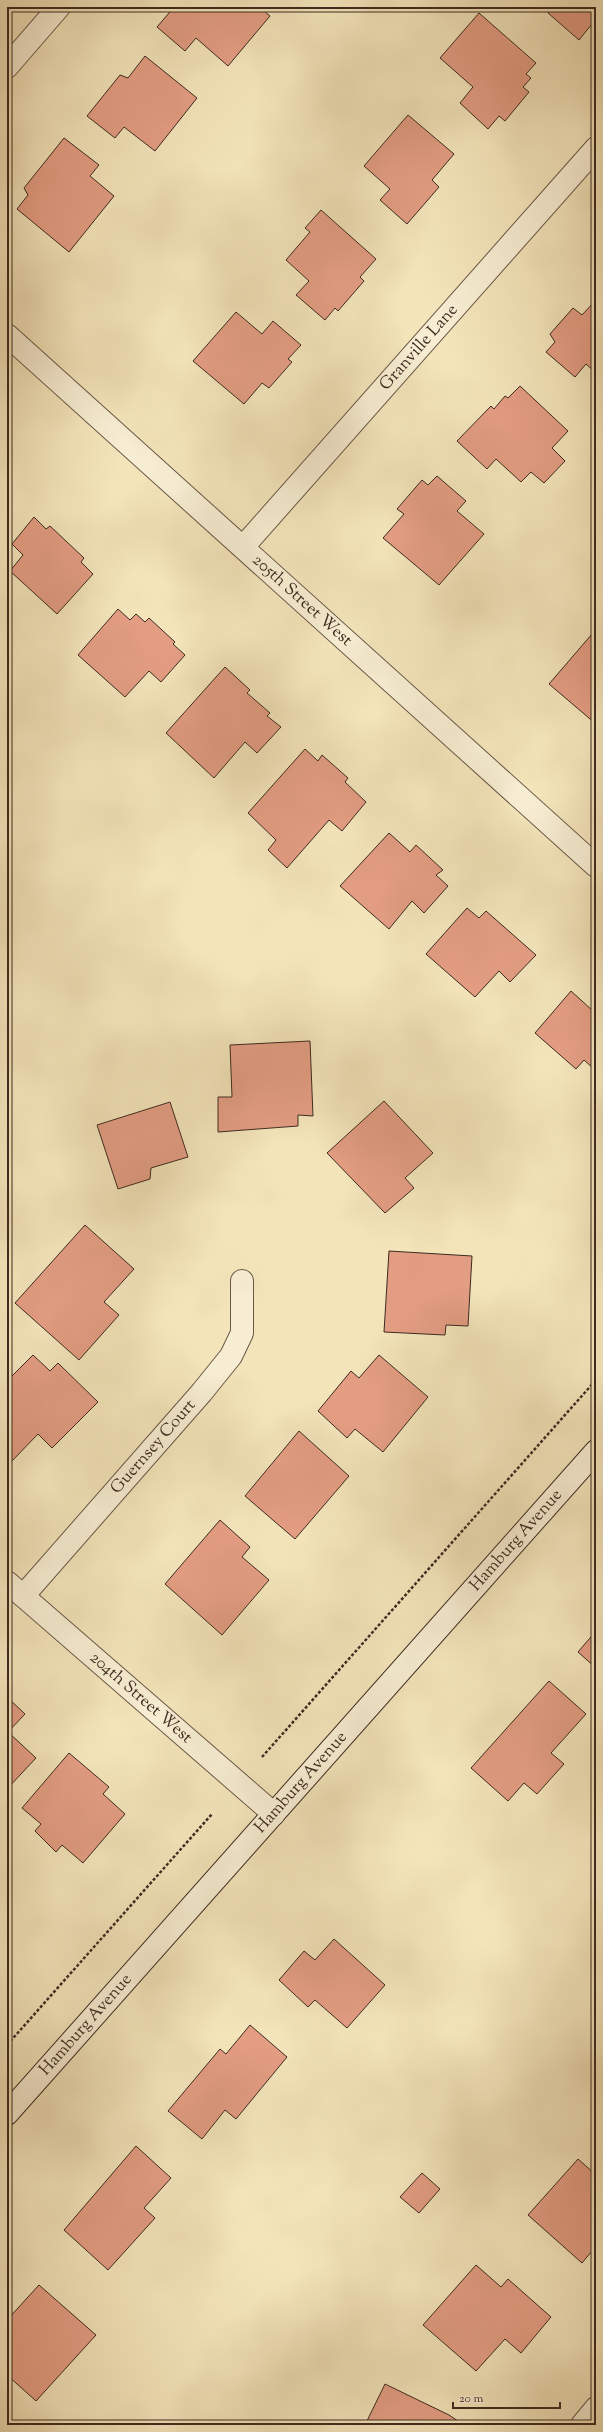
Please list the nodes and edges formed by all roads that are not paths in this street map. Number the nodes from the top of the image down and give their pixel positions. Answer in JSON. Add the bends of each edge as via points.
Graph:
{"nodes":[{"id":1,"x":59,"y":7,"type":"edge"},
{"id":2,"x":7,"y":67,"type":"edge"},
{"id":3,"x":596,"y":148,"type":"edge"},
{"id":4,"x":7,"y":335,"type":"edge"},
{"id":5,"x":242,"y":547,"type":"junction"},
{"id":6,"x":596,"y":866,"type":"edge"},
{"id":7,"x":242,"y":1281,"type":"dead end"},
{"id":8,"x":596,"y":1451,"type":"edge"},
{"id":9,"x":15,"y":1589,"type":"edge"},
{"id":10,"x":274,"y":1814,"type":"junction"},
{"id":11,"x":7,"y":2114,"type":"edge"},
{"id":12,"x":596,"y":2408,"type":"edge"},
{"id":13,"x":582,"y":2425,"type":"edge"}],
"edges":[{"from":1,"to":2,"type":"street"},
{"from":3,"to":5,"type":"street","name":"Granville Lane"},
{"from":4,"to":5,"type":"street","name":"205th Street West"},
{"from":5,"to":6,"type":"street","name":"205th Street West"},
{"from":7,"to":9,"type":"street","name":"Guernsey Court","via":[[242,1333],[231,1356],[202,1392]]},
{"from":8,"to":10,"type":"street","name":"Hamburg Avenue"},
{"from":9,"to":10,"type":"street","name":"204th Street West"},
{"from":10,"to":11,"type":"street","name":"Hamburg Avenue"},
{"from":12,"to":13,"type":"street"}]}
